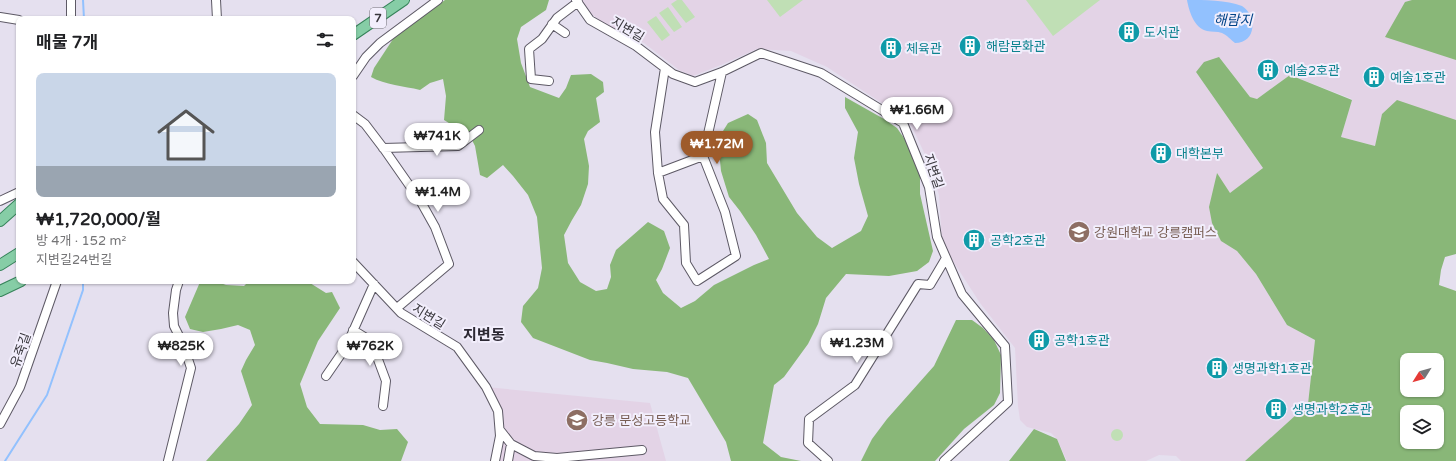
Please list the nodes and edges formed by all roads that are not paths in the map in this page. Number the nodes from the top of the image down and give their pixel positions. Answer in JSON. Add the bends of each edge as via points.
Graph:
{"nodes":[{"id":1,"x":71,"y":0,"type":"edge"},
{"id":2,"x":216,"y":0,"type":"edge"},
{"id":3,"x":393,"y":0,"type":"edge"},
{"id":4,"x":404,"y":0,"type":"edge"},
{"id":5,"x":438,"y":0,"type":"edge"},
{"id":6,"x":577,"y":1,"type":"edge"},
{"id":7,"x":71,"y":16,"type":"edge"},
{"id":8,"x":217,"y":16,"type":"edge"},
{"id":9,"x":0,"y":17,"type":"edge"},
{"id":10,"x":16,"y":20,"type":"edge"},
{"id":11,"x":552,"y":24,"type":"junction"},
{"id":12,"x":356,"y":25,"type":"edge"},
{"id":13,"x":356,"y":33,"type":"edge"},
{"id":14,"x":565,"y":33,"type":"dead end"},
{"id":15,"x":665,"y":68,"type":"junction"},
{"id":16,"x":356,"y":72,"type":"edge"},
{"id":17,"x":722,"y":72,"type":"junction"},
{"id":18,"x":549,"y":81,"type":"dead end"},
{"id":19,"x":356,"y":118,"type":"edge"},
{"id":20,"x":479,"y":130,"type":"dead end"},
{"id":21,"x":383,"y":148,"type":"junction"},
{"id":22,"x":703,"y":156,"type":"junction"},
{"id":23,"x":658,"y":173,"type":"junction"},
{"id":24,"x":16,"y":193,"type":"edge"},
{"id":25,"x":0,"y":201,"type":"edge"},
{"id":26,"x":16,"y":207,"type":"edge"},
{"id":27,"x":0,"y":221,"type":"edge"},
{"id":28,"x":16,"y":248,"type":"edge"},
{"id":29,"x":16,"y":256,"type":"edge"},
{"id":30,"x":0,"y":257,"type":"edge"},
{"id":31,"x":946,"y":258,"type":"junction"},
{"id":32,"x":0,"y":265,"type":"edge"},
{"id":33,"x":356,"y":265,"type":"edge"},
{"id":34,"x":16,"y":283,"type":"edge"},
{"id":35,"x":56,"y":284,"type":"edge"},
{"id":36,"x":178,"y":284,"type":"edge"},
{"id":37,"x":374,"y":284,"type":"junction"},
{"id":38,"x":0,"y":291,"type":"edge"},
{"id":39,"x":397,"y":308,"type":"junction"},
{"id":40,"x":353,"y":330,"type":"junction"},
{"id":41,"x":326,"y":376,"type":"dead end"},
{"id":42,"x":383,"y":406,"type":"dead end"},
{"id":43,"x":0,"y":424,"type":"edge"},
{"id":44,"x":500,"y":430,"type":"junction"},
{"id":45,"x":511,"y":444,"type":"junction"},
{"id":46,"x":642,"y":450,"type":"dead end"},
{"id":47,"x":544,"y":459,"type":"edge"},
{"id":48,"x":168,"y":461,"type":"edge"},
{"id":49,"x":495,"y":461,"type":"edge"},
{"id":50,"x":508,"y":461,"type":"edge"},
{"id":51,"x":828,"y":461,"type":"edge"},
{"id":52,"x":944,"y":461,"type":"edge"}],
"edges":[{"from":1,"to":7,"type":"street"},
{"from":2,"to":8,"type":"street"},
{"from":3,"to":12,"type":"main road","number":"7"},
{"from":4,"to":13,"type":"main road","number":"7"},
{"from":5,"to":16,"type":"street","via":[[380,43]]},
{"from":6,"to":11,"type":"street"},
{"from":6,"to":15,"type":"street","name":"지변길","via":[[590,20],[636,46]]},
{"from":9,"to":10,"type":"street"},
{"from":11,"to":14,"type":"street"},
{"from":11,"to":18,"type":"street","via":[[542,39],[529,49],[531,79]]},
{"from":15,"to":17,"type":"street","name":"지변길","via":[[673,74],[695,82]]},
{"from":15,"to":23,"type":"street","via":[[655,132]]},
{"from":17,"to":22,"type":"street"},
{"from":17,"to":31,"type":"street","name":"지변길","via":[[761,53],[821,73],[903,123],[929,187],[937,238]]},
{"from":19,"to":21,"type":"street","via":[[365,124]]},
{"from":20,"to":21,"type":"street","via":[[458,146]]},
{"from":21,"to":39,"type":"street","via":[[421,202],[435,227],[449,264]]},
{"from":22,"to":23,"type":"street"},
{"from":22,"to":23,"type":"street","via":[[725,212],[736,256],[697,281],[686,263],[684,225],[663,199]]},
{"from":24,"to":25,"type":"street"},
{"from":26,"to":27,"type":"main road"},
{"from":28,"to":30,"type":"main road"},
{"from":29,"to":32,"type":"main road"},
{"from":31,"to":51,"type":"street","via":[[930,285],[918,284],[855,385],[809,419],[808,443]]},
{"from":31,"to":52,"type":"street","name":"지변길","via":[[962,294],[1005,346],[1008,402]]},
{"from":33,"to":37,"type":"street","name":"지변길"},
{"from":34,"to":38,"type":"main road"},
{"from":35,"to":43,"type":"street","name":"유죽길","via":[[20,387]]},
{"from":36,"to":48,"type":"street","via":[[173,312],[174,326],[191,368]]},
{"from":37,"to":39,"type":"street","name":"지변길"},
{"from":37,"to":40,"type":"street"},
{"from":39,"to":44,"type":"street","name":"지변길","via":[[401,313],[457,347],[486,387],[498,411]]},
{"from":40,"to":41,"type":"street","via":[[346,347]]},
{"from":40,"to":42,"type":"street","via":[[373,346],[386,381]]},
{"from":44,"to":45,"type":"street"},
{"from":44,"to":49,"type":"street","name":"지변길"},
{"from":45,"to":47,"type":"street"},
{"from":45,"to":50,"type":"street"},
{"from":46,"to":47,"type":"street"}]}
